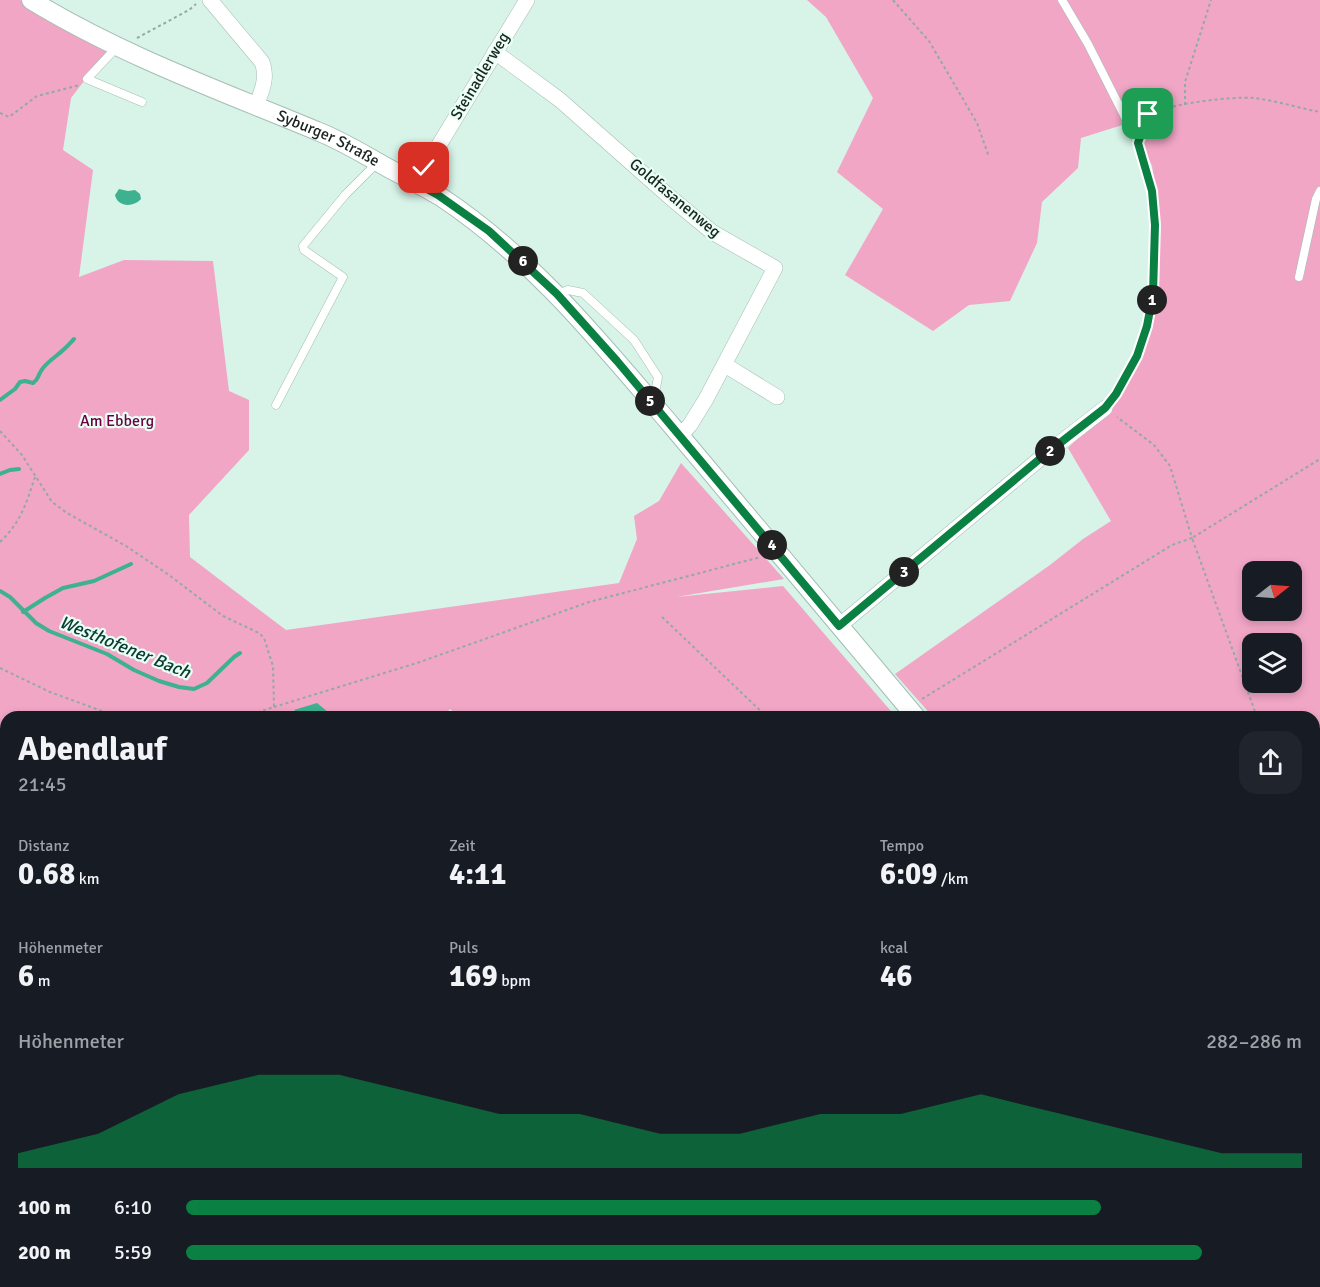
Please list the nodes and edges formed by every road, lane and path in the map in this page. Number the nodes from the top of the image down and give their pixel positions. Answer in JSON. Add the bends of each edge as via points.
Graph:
{"nodes":[{"id":1,"x":31,"y":0,"type":"edge"},
{"id":2,"x":201,"y":0,"type":"edge"},
{"id":3,"x":210,"y":0,"type":"edge"},
{"id":4,"x":527,"y":0,"type":"edge"},
{"id":5,"x":893,"y":0,"type":"edge"},
{"id":6,"x":1062,"y":0,"type":"edge"},
{"id":7,"x":1211,"y":0,"type":"edge"},
{"id":8,"x":117,"y":47,"type":"junction"},
{"id":9,"x":495,"y":52,"type":"junction"},
{"id":10,"x":87,"y":79,"type":"junction"},
{"id":11,"x":142,"y":102,"type":"dead end"},
{"id":12,"x":1185,"y":105,"type":"junction"},
{"id":13,"x":256,"y":106,"type":"junction"},
{"id":14,"x":1320,"y":112,"type":"edge"},
{"id":15,"x":0,"y":113,"type":"edge"},
{"id":16,"x":1138,"y":143,"type":"junction"},
{"id":17,"x":989,"y":157,"type":"dead end"},
{"id":18,"x":378,"y":162,"type":"junction"},
{"id":19,"x":416,"y":183,"type":"junction"},
{"id":20,"x":1320,"y":191,"type":"edge"},
{"id":21,"x":1299,"y":277,"type":"dead end"},
{"id":22,"x":557,"y":294,"type":"junction"},
{"id":23,"x":725,"y":365,"type":"junction"},
{"id":24,"x":777,"y":397,"type":"dead end"},
{"id":25,"x":649,"y":399,"type":"junction"},
{"id":26,"x":276,"y":405,"type":"dead end"},
{"id":27,"x":1105,"y":408,"type":"junction"},
{"id":28,"x":0,"y":431,"type":"edge"},
{"id":29,"x":680,"y":435,"type":"junction"},
{"id":30,"x":1320,"y":459,"type":"edge"},
{"id":31,"x":36,"y":476,"type":"junction"},
{"id":32,"x":1192,"y":538,"type":"junction"},
{"id":33,"x":0,"y":542,"type":"edge"},
{"id":34,"x":779,"y":553,"type":"junction"},
{"id":35,"x":662,"y":617,"type":"dead end"},
{"id":36,"x":839,"y":626,"type":"junction"},
{"id":37,"x":0,"y":668,"type":"edge"},
{"id":38,"x":273,"y":707,"type":"junction"},
{"id":39,"x":102,"y":711,"type":"edge"},
{"id":40,"x":261,"y":711,"type":"edge"},
{"id":41,"x":761,"y":711,"type":"edge"},
{"id":42,"x":912,"y":711,"type":"edge"},
{"id":43,"x":915,"y":711,"type":"edge"},
{"id":44,"x":1255,"y":711,"type":"edge"}],
"edges":[{"from":1,"to":8,"type":"street","name":"Syburger Straße"},
{"from":2,"to":8,"type":"path","via":[[129,44]]},
{"from":3,"to":13,"type":"street","via":[[262,62],[265,71]]},
{"from":4,"to":9,"type":"street","name":"Steinadlerweg"},
{"from":5,"to":17,"type":"path","via":[[929,41],[977,123]]},
{"from":6,"to":16,"type":"lane"},
{"from":7,"to":12,"type":"path","via":[[1185,82]]},
{"from":8,"to":10,"type":"lane"},
{"from":8,"to":13,"type":"street","name":"Syburger Straße"},
{"from":9,"to":19,"type":"street","name":"Steinadlerweg"},
{"from":9,"to":23,"type":"street","name":"Goldfasanenweg","via":[[560,100],[712,232],[775,268]]},
{"from":10,"to":11,"type":"lane"},
{"from":10,"to":15,"type":"path","via":[[80,85],[38,96],[9,117]]},
{"from":12,"to":14,"type":"path","via":[[1255,98]]},
{"from":12,"to":16,"type":"path","via":[[1148,114]]},
{"from":13,"to":18,"type":"street","name":"Syburger Straße"},
{"from":16,"to":27,"type":"lane","via":[[1152,191],[1153,294],[1137,356]]},
{"from":18,"to":19,"type":"street","name":"Syburger Straße"},
{"from":18,"to":26,"type":"lane","via":[[303,246],[343,277]]},
{"from":19,"to":22,"type":"street","name":"Syburger Straße","via":[[489,231]]},
{"from":20,"to":21,"type":"lane"},
{"from":22,"to":25,"type":"street","name":"Syburger Straße"},
{"from":22,"to":25,"type":"lane","via":[[568,290],[583,293],[634,340],[658,376]]},
{"from":23,"to":24,"type":"street"},
{"from":23,"to":29,"type":"street","name":"Goldfasanenweg","via":[[690,425]]},
{"from":25,"to":29,"type":"street","name":"Syburger Straße"},
{"from":27,"to":32,"type":"path","via":[[1154,445],[1170,466]]},
{"from":27,"to":36,"type":"street"},
{"from":28,"to":31,"type":"path"},
{"from":29,"to":34,"type":"street","name":"Syburger Straße"},
{"from":30,"to":32,"type":"path"},
{"from":31,"to":33,"type":"path","via":[[24,511]]},
{"from":31,"to":38,"type":"path","via":[[52,502],[67,513],[126,546],[223,616],[260,633],[273,666]]},
{"from":32,"to":43,"type":"path","via":[[1172,545]]},
{"from":32,"to":44,"type":"path"},
{"from":34,"to":36,"type":"street","name":"Syburger Straße"},
{"from":34,"to":38,"type":"path","via":[[589,602],[420,662]]},
{"from":35,"to":41,"type":"path"},
{"from":36,"to":42,"type":"street","name":"Syburger Straße"},
{"from":37,"to":39,"type":"path"},
{"from":38,"to":40,"type":"path"}]}
